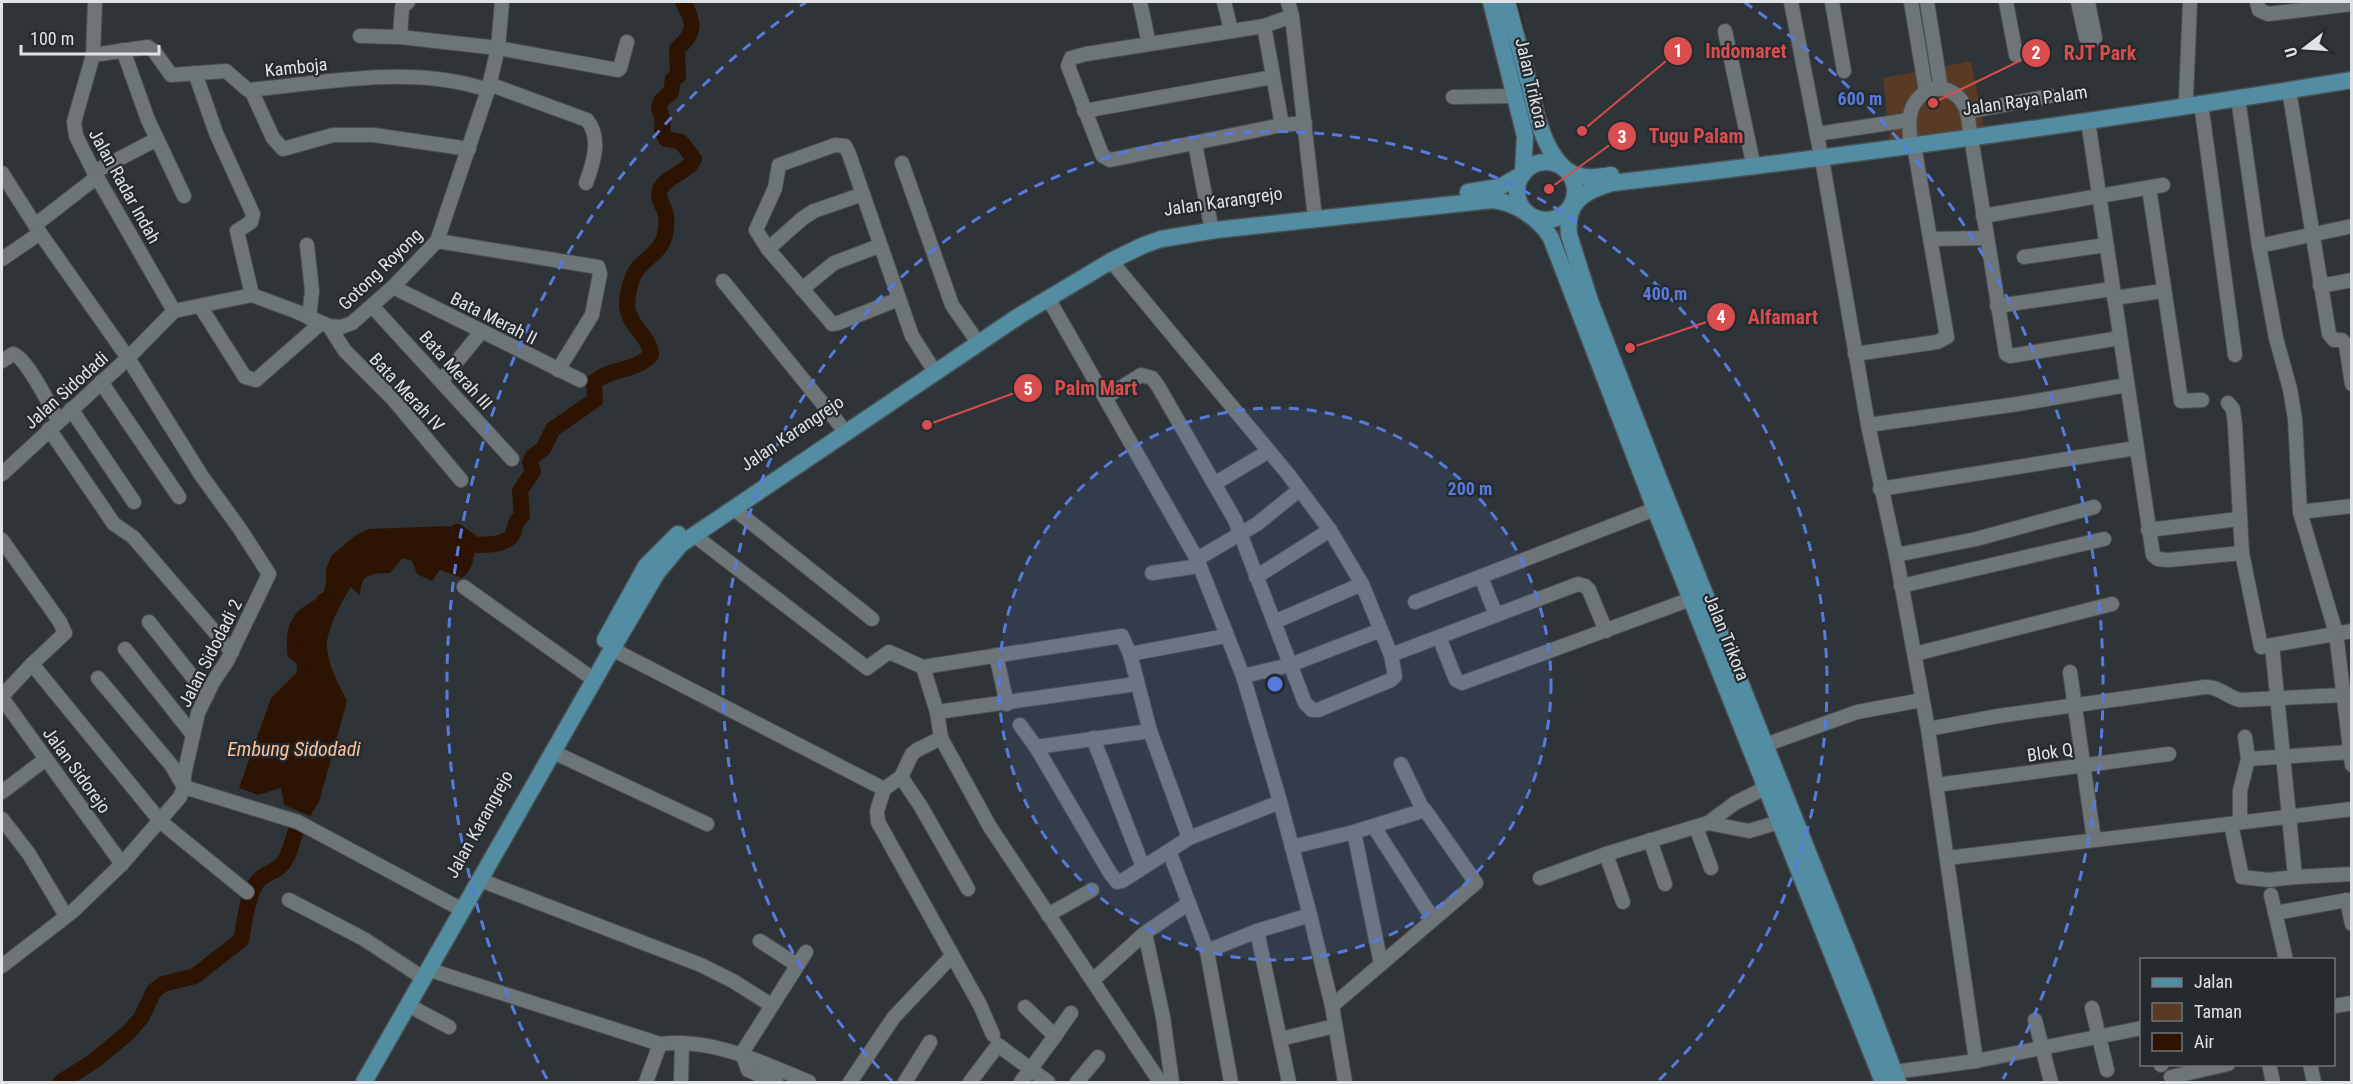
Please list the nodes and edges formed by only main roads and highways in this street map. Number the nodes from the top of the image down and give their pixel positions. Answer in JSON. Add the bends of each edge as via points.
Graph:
{"nodes":[{"id":1,"x":1491,"y":2,"type":"edge"},
{"id":2,"x":1507,"y":2,"type":"edge"},
{"id":3,"x":2352,"y":72,"type":"edge"},
{"id":4,"x":2352,"y":80,"type":"edge"},
{"id":5,"x":2193,"y":100,"type":"junction"},
{"id":6,"x":1969,"y":125,"type":"junction"},
{"id":7,"x":1820,"y":148,"type":"junction"},
{"id":8,"x":1563,"y":167,"type":"junction"},
{"id":9,"x":1523,"y":174,"type":"junction"},
{"id":10,"x":1572,"y":206,"type":"junction"},
{"id":11,"x":1526,"y":213,"type":"junction"},
{"id":12,"x":975,"y":339,"type":"junction"},
{"id":13,"x":784,"y":469,"type":"junction"},
{"id":14,"x":574,"y":705,"type":"junction"},
{"id":15,"x":1793,"y":837,"type":"junction"},
{"id":16,"x":423,"y":972,"type":"junction"},
{"id":17,"x":1892,"y":1079,"type":"edge"},
{"id":18,"x":356,"y":1083,"type":"edge"},
{"id":19,"x":364,"y":1083,"type":"edge"}],
"edges":[{"from":1,"to":9,"type":"main road","name":"Jalan Trikora","via":[[1525,136]]},
{"from":2,"to":8,"type":"main road","name":"Jalan Trikora","via":[[1543,132]]},
{"from":3,"to":5,"type":"main road","name":"Jalan Raya Palam"},
{"from":4,"to":5,"type":"main road","name":"Jalan Raya Palam","via":[[2238,98]]},
{"from":5,"to":6,"type":"main road","name":"Jalan Raya Palam"},
{"from":5,"to":6,"type":"main road","name":"Jalan Raya Palam","via":[[2088,121]]},
{"from":6,"to":7,"type":"main road","name":"Jalan Raya Palam","via":[[1912,141]]},
{"from":7,"to":8,"type":"main road","name":"Jalan Raya Palam","via":[[1594,178],[1582,177]]},
{"from":7,"to":10,"type":"main road","name":"Jalan Raya Palam","via":[[1612,183],[1587,192]]},
{"from":8,"to":9,"type":"main road","via":[[1546,162],[1529,167]]},
{"from":8,"to":10,"type":"main road","via":[[1574,180]]},
{"from":9,"to":11,"type":"main road","via":[[1518,181],[1518,198]]},
{"from":9,"to":12,"type":"main road","name":"Jalan Karangrejo","via":[[1500,187],[1210,221],[1150,232],[1108,251],[1015,306]]},
{"from":10,"to":11,"type":"main road","via":[[1560,218],[1551,220],[1542,221]]},
{"from":10,"to":15,"type":"main road","name":"Jalan Trikora","via":[[1569,235],[1590,301],[1765,746]]},
{"from":11,"to":12,"type":"main road","name":"Jalan Karangrejo","via":[[1508,203],[1482,200],[1161,239],[1111,261]]},
{"from":11,"to":15,"type":"main road","name":"Jalan Trikora","via":[[1551,238],[1765,788],[1779,822]]},
{"from":12,"to":13,"type":"main road","name":"Jalan Karangrejo"},
{"from":12,"to":13,"type":"main road","name":"Jalan Karangrejo","via":[[840,424]]},
{"from":13,"to":14,"type":"main road","name":"Jalan Karangrejo","via":[[681,544],[657,573]]},
{"from":13,"to":14,"type":"main road","name":"Jalan Karangrejo","via":[[673,537],[646,566],[586,674]]},
{"from":14,"to":16,"type":"main road","name":"Jalan Karangrejo","via":[[455,906]]},
{"from":14,"to":16,"type":"main road","name":"Jalan Karangrejo","via":[[553,752]]},
{"from":15,"to":17,"type":"main road","name":"Jalan Trikora"},
{"from":16,"to":18,"type":"main road","name":"Jalan Karangrejo"},
{"from":16,"to":19,"type":"main road","name":"Jalan Karangrejo"}]}
